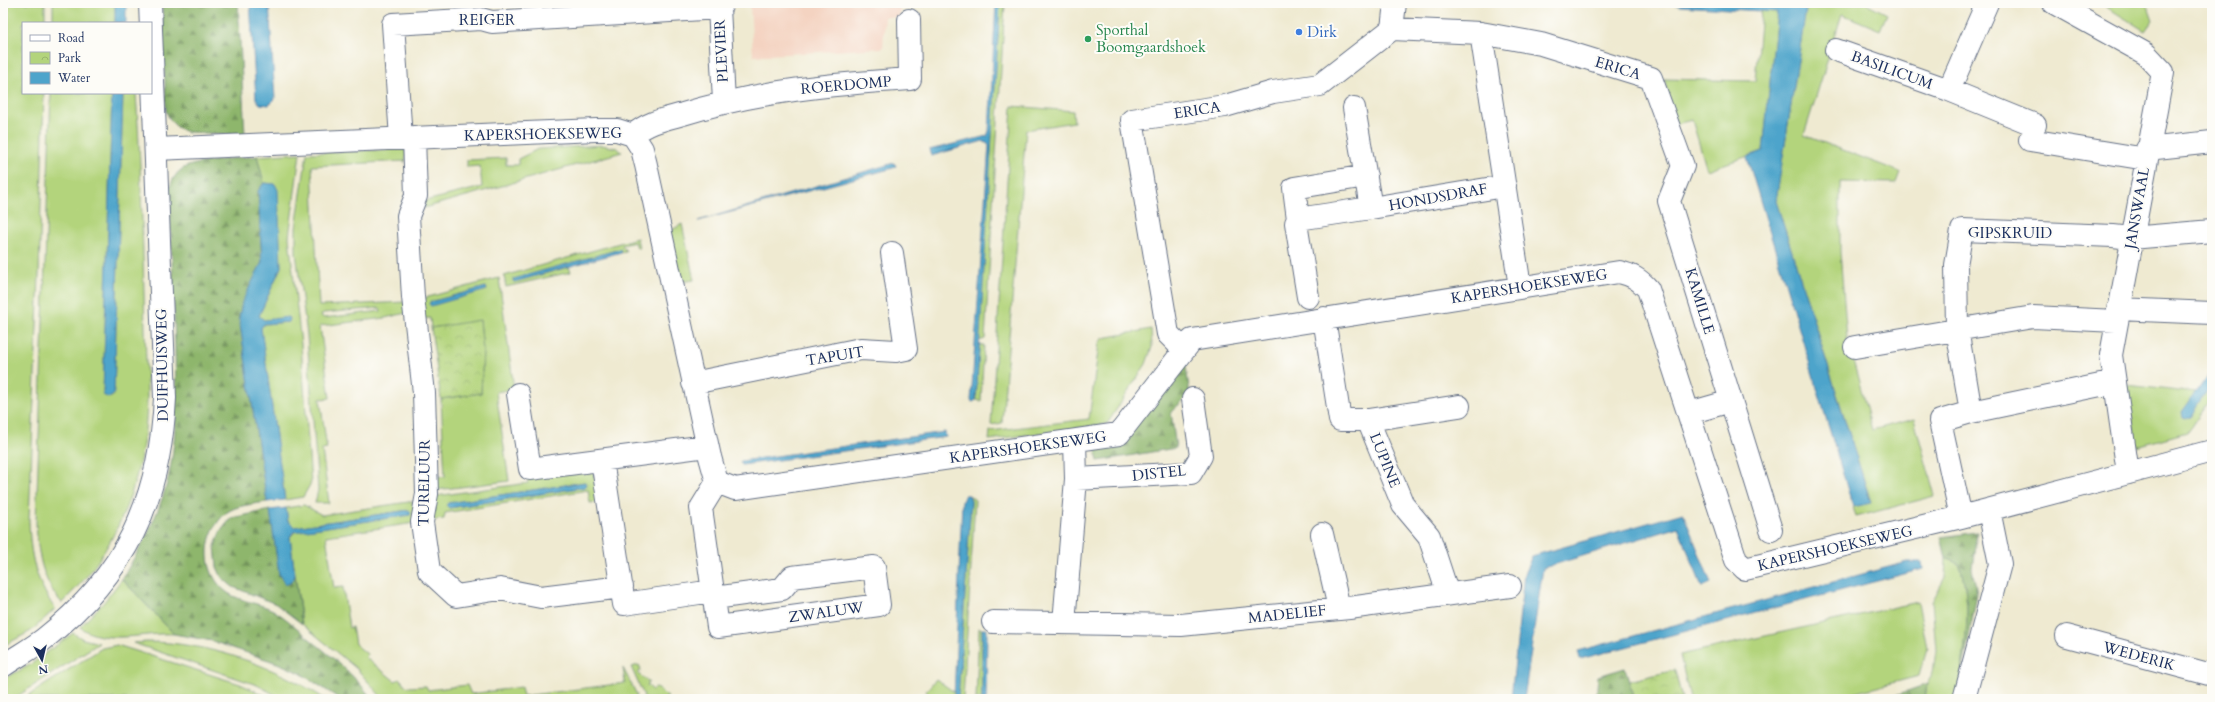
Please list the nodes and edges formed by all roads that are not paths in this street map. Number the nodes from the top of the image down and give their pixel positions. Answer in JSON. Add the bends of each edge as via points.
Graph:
{"nodes":[{"id":1,"x":150,"y":3,"type":"edge"},
{"id":2,"x":1395,"y":3,"type":"edge"},
{"id":3,"x":1987,"y":3,"type":"edge"},
{"id":4,"x":721,"y":6,"type":"edge"},
{"id":5,"x":2068,"y":6,"type":"edge"},
{"id":6,"x":480,"y":11,"type":"edge"},
{"id":7,"x":909,"y":20,"type":"dead end"},
{"id":8,"x":151,"y":22,"type":"edge"},
{"id":9,"x":1392,"y":29,"type":"junction"},
{"id":10,"x":1481,"y":33,"type":"junction"},
{"id":11,"x":1836,"y":50,"type":"dead end"},
{"id":12,"x":152,"y":52,"type":"edge"},
{"id":13,"x":1949,"y":90,"type":"junction"},
{"id":14,"x":724,"y":101,"type":"junction"},
{"id":15,"x":1354,"y":108,"type":"dead end"},
{"id":16,"x":634,"y":135,"type":"junction"},
{"id":17,"x":407,"y":137,"type":"junction"},
{"id":18,"x":2212,"y":142,"type":"edge"},
{"id":19,"x":156,"y":150,"type":"junction"},
{"id":20,"x":2147,"y":154,"type":"junction"},
{"id":21,"x":1366,"y":176,"type":"junction"},
{"id":22,"x":1505,"y":186,"type":"junction"},
{"id":23,"x":1668,"y":201,"type":"joint"},
{"id":24,"x":1371,"y":208,"type":"junction"},
{"id":25,"x":1298,"y":220,"type":"junction"},
{"id":26,"x":2212,"y":231,"type":"edge"},
{"id":27,"x":2131,"y":238,"type":"junction"},
{"id":28,"x":892,"y":253,"type":"dead end"},
{"id":29,"x":1520,"y":287,"type":"junction"},
{"id":30,"x":1308,"y":298,"type":"dead end"},
{"id":31,"x":2212,"y":313,"type":"edge"},
{"id":32,"x":2117,"y":315,"type":"junction"},
{"id":33,"x":1324,"y":318,"type":"junction"},
{"id":34,"x":1957,"y":329,"type":"junction"},
{"id":35,"x":1855,"y":347,"type":"dead end"},
{"id":36,"x":1184,"y":350,"type":"junction"},
{"id":37,"x":2114,"y":382,"type":"junction"},
{"id":38,"x":693,"y":383,"type":"junction"},
{"id":39,"x":518,"y":394,"type":"dead end"},
{"id":40,"x":1192,"y":399,"type":"dead end"},
{"id":41,"x":1731,"y":401,"type":"junction"},
{"id":42,"x":1459,"y":406,"type":"dead end"},
{"id":43,"x":1971,"y":412,"type":"junction"},
{"id":44,"x":1689,"y":413,"type":"junction"},
{"id":45,"x":1368,"y":420,"type":"junction"},
{"id":46,"x":1075,"y":441,"type":"junction"},
{"id":47,"x":707,"y":446,"type":"junction"},
{"id":48,"x":2212,"y":451,"type":"edge"},
{"id":49,"x":602,"y":460,"type":"junction"},
{"id":50,"x":2128,"y":473,"type":"junction"},
{"id":51,"x":1076,"y":479,"type":"junction"},
{"id":52,"x":717,"y":482,"type":"junction"},
{"id":53,"x":1989,"y":510,"type":"junction"},
{"id":54,"x":1961,"y":518,"type":"junction"},
{"id":55,"x":1771,"y":530,"type":"dead end"},
{"id":56,"x":1322,"y":534,"type":"dead end"},
{"id":57,"x":1510,"y":586,"type":"dead end"},
{"id":58,"x":622,"y":587,"type":"junction"},
{"id":59,"x":1448,"y":594,"type":"junction"},
{"id":60,"x":713,"y":595,"type":"junction"},
{"id":61,"x":1339,"y":608,"type":"junction"},
{"id":62,"x":993,"y":622,"type":"dead end"},
{"id":63,"x":1064,"y":623,"type":"junction"},
{"id":64,"x":2067,"y":636,"type":"dead end"},
{"id":65,"x":3,"y":666,"type":"edge"},
{"id":66,"x":2212,"y":676,"type":"edge"},
{"id":67,"x":1964,"y":699,"type":"edge"}],
"edges":[{"from":1,"to":8,"type":"street","name":"DUIFHUISWEG"},
{"from":2,"to":9,"type":"street"},
{"from":3,"to":13,"type":"street","name":"BASILICUM"},
{"from":4,"to":6,"type":"street","name":"REIGER","via":[[492,22]]},
{"from":4,"to":14,"type":"street","name":"PLEVIER"},
{"from":5,"to":20,"type":"street","name":"JANSWAAL","via":[[2146,54],[2163,72]]},
{"from":6,"to":17,"type":"street","name":"REIGER","via":[[393,24]]},
{"from":7,"to":14,"type":"street","name":"ROERDOMP","via":[[910,79],[823,85]]},
{"from":9,"to":10,"type":"street","name":"ERICA"},
{"from":9,"to":36,"type":"street","name":"ERICA","via":[[1320,85],[1273,92],[1224,106],[1132,120],[1168,334]]},
{"from":10,"to":22,"type":"street"},
{"from":10,"to":23,"type":"street","name":"ERICA","via":[[1541,44],[1651,78],[1683,166]]},
{"from":11,"to":13,"type":"street","name":"BASILICUM"},
{"from":12,"to":19,"type":"street","name":"DUIFHUISWEG"},
{"from":13,"to":20,"type":"street","name":"BASILICUM","via":[[2032,133]]},
{"from":14,"to":16,"type":"street","via":[[644,126]]},
{"from":15,"to":21,"type":"street","name":"HONDSDRAF"},
{"from":16,"to":17,"type":"street","name":"KAPERSHOEKSEWEG","via":[[617,130],[596,130]]},
{"from":16,"to":38,"type":"street","name":"KAPERSHOEKSEWEG","via":[[642,149],[646,165]]},
{"from":17,"to":19,"type":"street","name":"KAPERSHOEKSEWEG"},
{"from":17,"to":58,"type":"street","name":"TURELUUR","via":[[416,196],[408,216],[413,303],[424,393],[428,494],[422,522],[429,571],[456,596],[500,589],[541,597]]},
{"from":18,"to":20,"type":"street","name":"BASILICUM"},
{"from":19,"to":65,"type":"street","name":"DUIFHUISWEG","via":[[165,398],[160,458],[147,503],[125,548],[102,581],[43,640]]},
{"from":20,"to":27,"type":"street","name":"JANSWAAL"},
{"from":21,"to":24,"type":"street","name":"HONDSDRAF"},
{"from":21,"to":25,"type":"street","via":[[1294,188]]},
{"from":22,"to":24,"type":"street","name":"HONDSDRAF"},
{"from":22,"to":29,"type":"street"},
{"from":23,"to":41,"type":"street","name":"KAMILLE"},
{"from":24,"to":25,"type":"street","name":"HONDSDRAF"},
{"from":25,"to":30,"type":"street","via":[[1296,223]]},
{"from":26,"to":27,"type":"street"},
{"from":27,"to":32,"type":"street","name":"JANSWAAL"},
{"from":27,"to":34,"type":"street","name":"GIPSKRUID","via":[[1962,230],[1956,265]]},
{"from":28,"to":38,"type":"street","name":"TAPUIT","via":[[906,349],[861,349]]},
{"from":29,"to":33,"type":"street","name":"KAPERSHOEKSEWEG"},
{"from":29,"to":44,"type":"street","name":"KAPERSHOEKSEWEG","via":[[1619,272],[1630,274],[1640,280],[1648,288]]},
{"from":31,"to":32,"type":"street"},
{"from":32,"to":34,"type":"street","via":[[2033,317]]},
{"from":32,"to":37,"type":"street","name":"JANSWAAL","via":[[2110,355]]},
{"from":33,"to":36,"type":"street","name":"KAPERSHOEKSEWEG","via":[[1192,340]]},
{"from":33,"to":45,"type":"street","name":"LUPINE","via":[[1340,420]]},
{"from":34,"to":35,"type":"street"},
{"from":34,"to":43,"type":"street","name":"GIPSKRUID"},
{"from":36,"to":46,"type":"street","name":"KAPERSHOEKSEWEG","via":[[1119,434]]},
{"from":37,"to":43,"type":"street"},
{"from":37,"to":50,"type":"street","name":"JANSWAAL"},
{"from":38,"to":47,"type":"street","name":"KAPERSHOEKSEWEG"},
{"from":39,"to":49,"type":"street","via":[[530,469]]},
{"from":40,"to":51,"type":"street","name":"DISTEL","via":[[1201,456],[1191,473]]},
{"from":41,"to":44,"type":"street"},
{"from":41,"to":55,"type":"street","name":"KAMILLE"},
{"from":42,"to":45,"type":"street"},
{"from":43,"to":54,"type":"street","via":[[1940,421]]},
{"from":44,"to":54,"type":"street","name":"KAPERSHOEKSEWEG","via":[[1736,560],[1745,569]]},
{"from":45,"to":59,"type":"street","name":"LUPINE","via":[[1403,505],[1429,536]]},
{"from":46,"to":51,"type":"street"},
{"from":46,"to":52,"type":"street","name":"KAPERSHOEKSEWEG","via":[[734,489]]},
{"from":47,"to":49,"type":"street"},
{"from":47,"to":52,"type":"street","name":"KAPERSHOEKSEWEG"},
{"from":48,"to":50,"type":"street","name":"KAPERSHOEKSEWEG"},
{"from":49,"to":58,"type":"street"},
{"from":50,"to":53,"type":"street","name":"KAPERSHOEKSEWEG"},
{"from":51,"to":63,"type":"street"},
{"from":52,"to":60,"type":"street","name":"ZWALUW","via":[[701,508]]},
{"from":53,"to":54,"type":"street","name":"KAPERSHOEKSEWEG"},
{"from":53,"to":67,"type":"street","via":[[2000,564]]},
{"from":56,"to":61,"type":"street"},
{"from":57,"to":59,"type":"street","name":"MADELIEF"},
{"from":58,"to":60,"type":"street","name":"ZWALUW","via":[[624,604]]},
{"from":59,"to":61,"type":"street","name":"MADELIEF"},
{"from":60,"to":60,"type":"street","name":"ZWALUW","via":[[782,589],[792,577],[874,567],[879,605],[718,627]]},
{"from":61,"to":63,"type":"street","name":"MADELIEF","via":[[1181,625]]},
{"from":62,"to":63,"type":"street","name":"MADELIEF"},
{"from":64,"to":66,"type":"street","name":"WEDERIK"}]}
